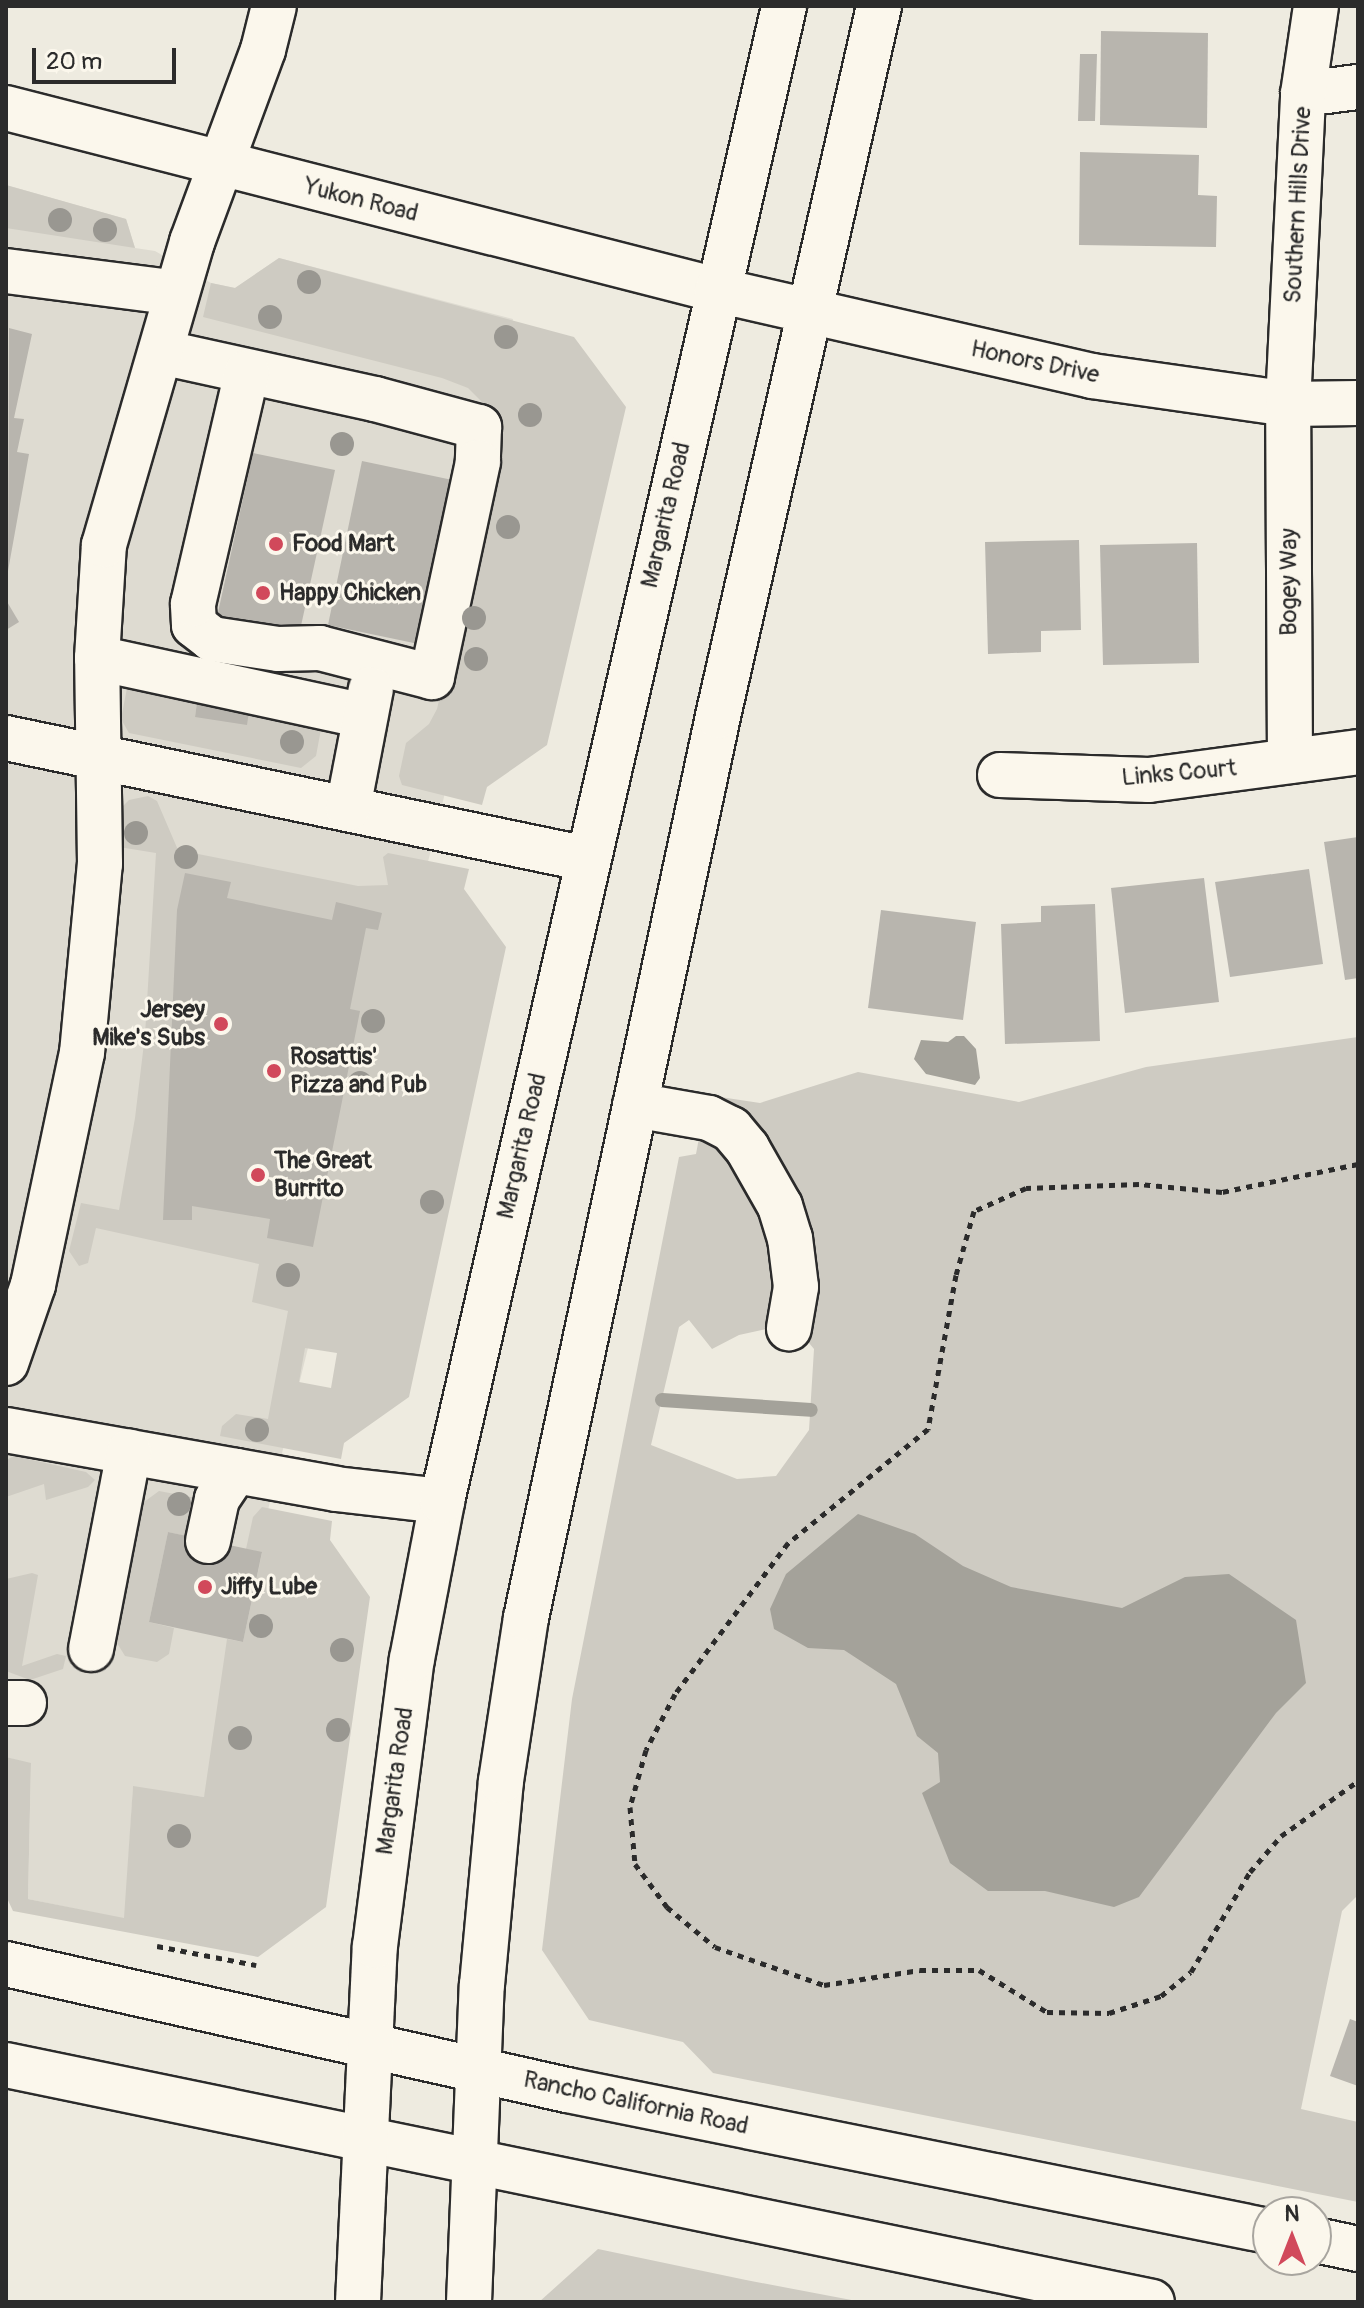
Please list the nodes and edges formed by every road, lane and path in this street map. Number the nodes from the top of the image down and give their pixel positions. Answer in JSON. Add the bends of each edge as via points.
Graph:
{"nodes":[{"id":1,"x":274,"y":6,"type":"edge"},
{"id":2,"x":784,"y":6,"type":"edge"},
{"id":3,"x":879,"y":6,"type":"edge"},
{"id":4,"x":1316,"y":6,"type":"edge"},
{"id":5,"x":1358,"y":87,"type":"edge"},
{"id":6,"x":1303,"y":94,"type":"junction"},
{"id":7,"x":6,"y":108,"type":"edge"},
{"id":8,"x":217,"y":164,"type":"junction"},
{"id":9,"x":6,"y":271,"type":"edge"},
{"id":10,"x":717,"y":290,"type":"junction"},
{"id":11,"x":177,"y":293,"type":"junction"},
{"id":12,"x":808,"y":309,"type":"junction"},
{"id":13,"x":161,"y":352,"type":"junction"},
{"id":14,"x":247,"y":372,"type":"junction"},
{"id":15,"x":1358,"y":403,"type":"edge"},
{"id":16,"x":1288,"y":404,"type":"junction"},
{"id":17,"x":97,"y":658,"type":"junction"},
{"id":18,"x":378,"y":664,"type":"junction"},
{"id":19,"x":365,"y":716,"type":"junction"},
{"id":20,"x":6,"y":738,"type":"edge"},
{"id":21,"x":1358,"y":752,"type":"edge"},
{"id":22,"x":99,"y":758,"type":"junction"},
{"id":23,"x":1290,"y":761,"type":"junction"},
{"id":24,"x":1000,"y":775,"type":"dead end"},
{"id":25,"x":348,"y":808,"type":"junction"},
{"id":26,"x":587,"y":859,"type":"junction"},
{"id":27,"x":635,"y":1105,"type":"junction"},
{"id":28,"x":1358,"y":1164,"type":"edge"},
{"id":29,"x":789,"y":1328,"type":"dead end"},
{"id":30,"x":6,"y":1363,"type":"edge"},
{"id":31,"x":6,"y":1430,"type":"edge"},
{"id":32,"x":129,"y":1452,"type":"junction"},
{"id":33,"x":236,"y":1471,"type":"junction"},
{"id":34,"x":442,"y":1501,"type":"junction"},
{"id":35,"x":220,"y":1543,"type":"dead end"},
{"id":36,"x":91,"y":1649,"type":"dead end"},
{"id":37,"x":1358,"y":1781,"type":"edge"},
{"id":38,"x":6,"y":1964,"type":"edge"},
{"id":39,"x":369,"y":2046,"type":"junction"},
{"id":40,"x":6,"y":2065,"type":"edge"},
{"id":41,"x":478,"y":2070,"type":"junction"},
{"id":42,"x":364,"y":2139,"type":"junction"},
{"id":43,"x":473,"y":2164,"type":"junction"},
{"id":44,"x":1252,"y":2228,"type":"edge"},
{"id":45,"x":1332,"y":2243,"type":"edge"},
{"id":46,"x":1358,"y":2249,"type":"edge"},
{"id":47,"x":962,"y":2264,"type":"junction"},
{"id":48,"x":358,"y":2302,"type":"edge"},
{"id":49,"x":469,"y":2302,"type":"edge"},
{"id":50,"x":1059,"y":2302,"type":"edge"},
{"id":51,"x":1152,"y":2302,"type":"edge"}],
"edges":[{"from":1,"to":8,"type":"main road","via":[[263,50]]},
{"from":2,"to":10,"type":"main road","name":"Margarita Road"},
{"from":3,"to":12,"type":"main road"},
{"from":4,"to":6,"type":"main road","name":"Southern Hills Drive"},
{"from":5,"to":6,"type":"main road"},
{"from":6,"to":16,"type":"main road","name":"Southern Hills Drive"},
{"from":7,"to":8,"type":"main road","name":"Yukon Road"},
{"from":8,"to":10,"type":"main road","name":"Yukon Road"},
{"from":8,"to":11,"type":"main road"},
{"from":9,"to":11,"type":"main road"},
{"from":10,"to":12,"type":"main road","name":"Honors Drive"},
{"from":10,"to":26,"type":"main road","name":"Margarita Road"},
{"from":11,"to":13,"type":"main road"},
{"from":12,"to":16,"type":"main road","name":"Honors Drive","via":[[1092,376]]},
{"from":12,"to":27,"type":"main road"},
{"from":13,"to":14,"type":"main road"},
{"from":13,"to":17,"type":"main road","via":[[104,545]]},
{"from":14,"to":18,"type":"main road","via":[[193,604],[194,625],[212,639],[278,649],[320,648]]},
{"from":14,"to":18,"type":"main road","via":[[479,427],[478,462],[432,677]]},
{"from":15,"to":16,"type":"main road","name":"Honors Drive"},
{"from":16,"to":23,"type":"main road","name":"Bogey Way"},
{"from":17,"to":19,"type":"main road"},
{"from":17,"to":22,"type":"main road"},
{"from":18,"to":19,"type":"main road"},
{"from":19,"to":25,"type":"main road"},
{"from":20,"to":22,"type":"main road"},
{"from":21,"to":23,"type":"main road","name":"Links Court"},
{"from":22,"to":25,"type":"main road"},
{"from":22,"to":30,"type":"main road","via":[[100,864],[82,1053],[33,1285]]},
{"from":23,"to":24,"type":"main road","name":"Links Court","via":[[1149,780]]},
{"from":25,"to":26,"type":"main road"},
{"from":26,"to":34,"type":"main road","name":"Margarita Road"},
{"from":27,"to":29,"type":"main road","via":[[709,1118],[731,1129],[747,1148],[780,1206],[790,1238],[796,1287]]},
{"from":27,"to":41,"type":"main road","via":[[526,1618],[501,1781]]},
{"from":28,"to":37,"type":"path","via":[[1222,1192],[1139,1184],[1026,1188],[974,1211],[956,1275],[928,1429],[778,1555],[675,1694],[646,1750],[630,1807],[635,1864],[667,1907],[715,1947],[824,1985],[920,1970],[979,1970],[1047,2012],[1109,2013],[1161,1996],[1191,1972],[1250,1872],[1281,1836]]},
{"from":31,"to":32,"type":"main road"},
{"from":32,"to":33,"type":"main road"},
{"from":32,"to":36,"type":"main road"},
{"from":33,"to":34,"type":"main road"},
{"from":33,"to":35,"type":"main road","via":[[217,1499]]},
{"from":34,"to":39,"type":"main road","name":"Margarita Road","via":[[392,1787]]},
{"from":38,"to":39,"type":"main road","name":"Rancho California Road"},
{"from":39,"to":41,"type":"main road","name":"Rancho California Road"},
{"from":39,"to":42,"type":"main road","name":"Margarita Road"},
{"from":40,"to":42,"type":"main road"},
{"from":41,"to":43,"type":"main road"},
{"from":41,"to":44,"type":"main road","name":"Rancho California Road"},
{"from":42,"to":43,"type":"main road"},
{"from":42,"to":48,"type":"main road","name":"Margarita Road"},
{"from":43,"to":47,"type":"main road"},
{"from":43,"to":49,"type":"main road"},
{"from":45,"to":46,"type":"main road"},
{"from":47,"to":50,"type":"main road"},
{"from":47,"to":51,"type":"main road"}]}
